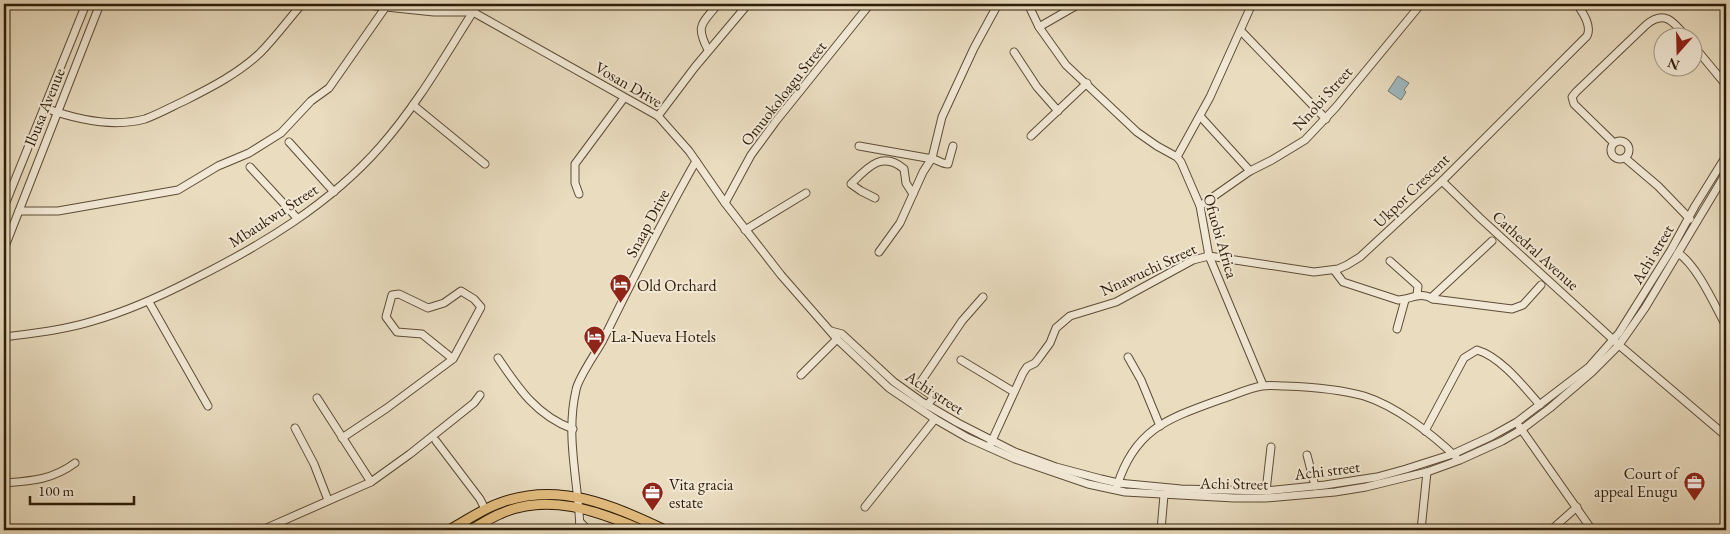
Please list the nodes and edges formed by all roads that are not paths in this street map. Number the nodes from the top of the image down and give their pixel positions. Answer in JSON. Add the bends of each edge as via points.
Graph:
{"nodes":[{"id":1,"x":86,"y":4,"type":"edge"},
{"id":2,"x":100,"y":4,"type":"edge"},
{"id":3,"x":302,"y":4,"type":"edge"},
{"id":4,"x":357,"y":4,"type":"edge"},
{"id":5,"x":478,"y":4,"type":"edge"},
{"id":6,"x":718,"y":4,"type":"edge"},
{"id":7,"x":748,"y":4,"type":"edge"},
{"id":8,"x":870,"y":4,"type":"edge"},
{"id":9,"x":998,"y":4,"type":"edge"},
{"id":10,"x":1028,"y":4,"type":"edge"},
{"id":11,"x":1079,"y":4,"type":"edge"},
{"id":12,"x":1252,"y":4,"type":"edge"},
{"id":13,"x":1420,"y":4,"type":"edge"},
{"id":14,"x":1578,"y":4,"type":"edge"},
{"id":15,"x":385,"y":8,"type":"junction"},
{"id":16,"x":473,"y":12,"type":"junction"},
{"id":17,"x":1039,"y":27,"type":"junction"},
{"id":18,"x":1678,"y":28,"type":"edge"},
{"id":19,"x":1241,"y":31,"type":"junction"},
{"id":20,"x":708,"y":50,"type":"junction"},
{"id":21,"x":1014,"y":52,"type":"dead end"},
{"id":22,"x":1702,"y":56,"type":"edge"},
{"id":23,"x":1087,"y":83,"type":"junction"},
{"id":24,"x":1726,"y":85,"type":"edge"},
{"id":25,"x":624,"y":98,"type":"junction"},
{"id":26,"x":413,"y":105,"type":"junction"},
{"id":27,"x":45,"y":108,"type":"junction"},
{"id":28,"x":57,"y":112,"type":"junction"},
{"id":29,"x":1058,"y":112,"type":"junction"},
{"id":30,"x":658,"y":116,"type":"junction"},
{"id":31,"x":1200,"y":116,"type":"junction"},
{"id":32,"x":1326,"y":119,"type":"junction"},
{"id":33,"x":1032,"y":136,"type":"dead end"},
{"id":34,"x":289,"y":142,"type":"dead end"},
{"id":35,"x":1614,"y":143,"type":"junction"},
{"id":36,"x":859,"y":146,"type":"dead end"},
{"id":37,"x":953,"y":146,"type":"dead end"},
{"id":38,"x":1726,"y":156,"type":"edge"},
{"id":39,"x":1177,"y":157,"type":"junction"},
{"id":40,"x":932,"y":158,"type":"junction"},
{"id":41,"x":1625,"y":158,"type":"junction"},
{"id":42,"x":696,"y":161,"type":"junction"},
{"id":43,"x":485,"y":164,"type":"dead end"},
{"id":44,"x":250,"y":167,"type":"dead end"},
{"id":45,"x":1250,"y":170,"type":"junction"},
{"id":46,"x":1726,"y":173,"type":"edge"},
{"id":47,"x":1442,"y":181,"type":"junction"},
{"id":48,"x":334,"y":192,"type":"junction"},
{"id":49,"x":806,"y":193,"type":"dead end"},
{"id":50,"x":579,"y":194,"type":"dead end"},
{"id":51,"x":913,"y":194,"type":"junction"},
{"id":52,"x":875,"y":198,"type":"dead end"},
{"id":53,"x":725,"y":203,"type":"junction"},
{"id":54,"x":1200,"y":206,"type":"junction"},
{"id":55,"x":4,"y":207,"type":"edge"},
{"id":56,"x":19,"y":211,"type":"junction"},
{"id":57,"x":297,"y":218,"type":"junction"},
{"id":58,"x":1689,"y":218,"type":"junction"},
{"id":59,"x":1696,"y":224,"type":"junction"},
{"id":60,"x":745,"y":230,"type":"junction"},
{"id":61,"x":1492,"y":241,"type":"dead end"},
{"id":62,"x":4,"y":249,"type":"edge"},
{"id":63,"x":879,"y":252,"type":"dead end"},
{"id":64,"x":1678,"y":253,"type":"junction"},
{"id":65,"x":1210,"y":256,"type":"junction"},
{"id":66,"x":1390,"y":261,"type":"dead end"},
{"id":67,"x":1334,"y":270,"type":"junction"},
{"id":68,"x":1541,"y":285,"type":"dead end"},
{"id":69,"x":1417,"y":295,"type":"junction"},
{"id":70,"x":983,"y":296,"type":"dead end"},
{"id":71,"x":1433,"y":299,"type":"junction"},
{"id":72,"x":1405,"y":300,"type":"junction"},
{"id":73,"x":148,"y":302,"type":"junction"},
{"id":74,"x":1726,"y":326,"type":"edge"},
{"id":75,"x":1397,"y":329,"type":"dead end"},
{"id":76,"x":830,"y":330,"type":"junction"},
{"id":77,"x":4,"y":337,"type":"edge"},
{"id":78,"x":837,"y":339,"type":"junction"},
{"id":79,"x":1613,"y":340,"type":"junction"},
{"id":80,"x":1619,"y":346,"type":"junction"},
{"id":81,"x":1128,"y":357,"type":"dead end"},
{"id":82,"x":498,"y":358,"type":"dead end"},
{"id":83,"x":453,"y":359,"type":"junction"},
{"id":84,"x":962,"y":360,"type":"dead end"},
{"id":85,"x":801,"y":375,"type":"dead end"},
{"id":86,"x":1263,"y":385,"type":"junction"},
{"id":87,"x":1014,"y":392,"type":"junction"},
{"id":88,"x":480,"y":395,"type":"dead end"},
{"id":89,"x":317,"y":398,"type":"dead end"},
{"id":90,"x":927,"y":405,"type":"junction"},
{"id":91,"x":1540,"y":405,"type":"junction"},
{"id":92,"x":208,"y":406,"type":"dead end"},
{"id":93,"x":935,"y":419,"type":"junction"},
{"id":94,"x":1517,"y":422,"type":"junction"},
{"id":95,"x":1160,"y":426,"type":"junction"},
{"id":96,"x":295,"y":428,"type":"dead end"},
{"id":97,"x":573,"y":429,"type":"junction"},
{"id":98,"x":1521,"y":430,"type":"junction"},
{"id":99,"x":1425,"y":431,"type":"junction"},
{"id":100,"x":1726,"y":436,"type":"edge"},
{"id":101,"x":342,"y":438,"type":"junction"},
{"id":102,"x":436,"y":441,"type":"dead end"},
{"id":103,"x":991,"y":444,"type":"junction"},
{"id":104,"x":1272,"y":447,"type":"dead end"},
{"id":105,"x":1453,"y":454,"type":"junction"},
{"id":106,"x":1307,"y":455,"type":"dead end"},
{"id":107,"x":1460,"y":460,"type":"junction"},
{"id":108,"x":74,"y":463,"type":"dead end"},
{"id":109,"x":1427,"y":472,"type":"junction"},
{"id":110,"x":371,"y":482,"type":"junction"},
{"id":111,"x":4,"y":483,"type":"edge"},
{"id":112,"x":1315,"y":486,"type":"junction"},
{"id":113,"x":1117,"y":487,"type":"junction"},
{"id":114,"x":1266,"y":490,"type":"junction"},
{"id":115,"x":1164,"y":495,"type":"junction"},
{"id":116,"x":577,"y":496,"type":"junction"},
{"id":117,"x":328,"y":500,"type":"junction"},
{"id":118,"x":1577,"y":507,"type":"junction"},
{"id":119,"x":580,"y":508,"type":"junction"},
{"id":120,"x":865,"y":508,"type":"dead end"},
{"id":121,"x":485,"y":509,"type":"junction"},
{"id":122,"x":580,"y":522,"type":"junction"},
{"id":123,"x":262,"y":530,"type":"edge"},
{"id":124,"x":449,"y":530,"type":"edge"},
{"id":125,"x":470,"y":530,"type":"edge"},
{"id":126,"x":580,"y":530,"type":"edge"},
{"id":127,"x":588,"y":530,"type":"edge"},
{"id":128,"x":642,"y":530,"type":"edge"},
{"id":129,"x":665,"y":530,"type":"edge"},
{"id":130,"x":1161,"y":530,"type":"edge"},
{"id":131,"x":1421,"y":530,"type":"edge"},
{"id":132,"x":1551,"y":530,"type":"edge"},
{"id":133,"x":1592,"y":530,"type":"edge"}],
"edges":[{"from":1,"to":27,"type":"street","name":"Ibusa Avenue"},
{"from":2,"to":28,"type":"street","name":"Ibusa Avenue"},
{"from":3,"to":28,"type":"street","via":[[249,62],[225,79],[154,116],[128,122],[99,122]]},
{"from":4,"to":15,"type":"street","name":"Vosan Drive"},
{"from":5,"to":16,"type":"street","name":"Mbaukwu Street"},
{"from":6,"to":20,"type":"street","via":[[701,28],[701,37]]},
{"from":7,"to":20,"type":"street"},
{"from":8,"to":53,"type":"street","name":"Omuokoloagu Street","via":[[762,141]]},
{"from":9,"to":40,"type":"street","via":[[942,117]]},
{"from":10,"to":17,"type":"street"},
{"from":11,"to":17,"type":"street"},
{"from":12,"to":19,"type":"street"},
{"from":13,"to":32,"type":"street","name":"Nnobi Street"},
{"from":14,"to":47,"type":"street","name":"Ukpor Crescent","via":[[1585,16],[1588,32],[1570,54]]},
{"from":15,"to":16,"type":"street","name":"Vosan Drive"},
{"from":15,"to":56,"type":"street","via":[[329,88],[311,101],[281,132],[249,153],[218,166],[178,190],[58,211]]},
{"from":16,"to":25,"type":"street","name":"Vosan Drive"},
{"from":16,"to":26,"type":"street","name":"Mbaukwu Street"},
{"from":17,"to":23,"type":"street","via":[[1072,72]]},
{"from":18,"to":35,"type":"street","via":[[1671,20],[1658,17],[1572,98],[1574,104]]},
{"from":19,"to":31,"type":"street"},
{"from":19,"to":32,"type":"street"},
{"from":20,"to":30,"type":"street"},
{"from":21,"to":29,"type":"street"},
{"from":22,"to":24,"type":"street"},
{"from":23,"to":29,"type":"street"},
{"from":23,"to":39,"type":"street","via":[[1137,132]]},
{"from":25,"to":30,"type":"street","name":"Vosan Drive"},
{"from":25,"to":50,"type":"street","via":[[575,164],[575,183]]},
{"from":26,"to":43,"type":"street"},
{"from":26,"to":48,"type":"street","name":"Mbaukwu Street","via":[[380,148]]},
{"from":27,"to":28,"type":"street"},
{"from":27,"to":55,"type":"street","name":"Ibusa Avenue"},
{"from":28,"to":56,"type":"street","name":"Ibusa Avenue"},
{"from":29,"to":33,"type":"street"},
{"from":30,"to":42,"type":"street","name":"Vosan Drive"},
{"from":31,"to":39,"type":"street"},
{"from":31,"to":45,"type":"street"},
{"from":32,"to":45,"type":"street","name":"Nnobi Street","via":[[1295,147]]},
{"from":34,"to":48,"type":"street"},
{"from":35,"to":41,"type":"street","via":[[1611,150],[1614,157]]},
{"from":35,"to":41,"type":"street","via":[[1626,144],[1629,151]]},
{"from":36,"to":40,"type":"street"},
{"from":37,"to":40,"type":"street","via":[[948,164]]},
{"from":38,"to":58,"type":"street","name":"Achi street"},
{"from":39,"to":54,"type":"street","name":"Ofuobi Africa"},
{"from":40,"to":51,"type":"street"},
{"from":41,"to":58,"type":"street"},
{"from":42,"to":53,"type":"street","name":"Vosan Drive"},
{"from":42,"to":97,"type":"street","name":"Snaap Drive","via":[[577,386]]},
{"from":44,"to":57,"type":"street"},
{"from":45,"to":54,"type":"street","name":"Nnobi Street"},
{"from":46,"to":59,"type":"street","name":"Achi Street"},
{"from":47,"to":67,"type":"street","name":"Ukpor Crescent","via":[[1360,257]]},
{"from":47,"to":79,"type":"street","name":"Cathedral Avenue"},
{"from":48,"to":57,"type":"street","name":"Mbaukwu Street"},
{"from":49,"to":60,"type":"street"},
{"from":51,"to":52,"type":"street","via":[[906,183],[904,169],[897,163],[884,160],[868,167],[851,184]]},
{"from":51,"to":63,"type":"street","via":[[900,223]]},
{"from":53,"to":60,"type":"street","name":"Vosan Drive"},
{"from":54,"to":65,"type":"street","name":"Ofuobi Africa"},
{"from":56,"to":62,"type":"street","name":"Ibusa Avenue"},
{"from":57,"to":73,"type":"street","name":"Mbaukwu Street","via":[[215,269]]},
{"from":58,"to":59,"type":"street"},
{"from":58,"to":79,"type":"street","name":"Achi street"},
{"from":59,"to":64,"type":"street","name":"Achi Street"},
{"from":60,"to":76,"type":"street","name":"Vosan Drive"},
{"from":61,"to":71,"type":"street"},
{"from":64,"to":74,"type":"street","via":[[1692,266]]},
{"from":64,"to":80,"type":"street","name":"Achi Street"},
{"from":65,"to":67,"type":"street","name":"Ukpor Crescent","via":[[1314,272]]},
{"from":65,"to":86,"type":"street","name":"Ofuobi Africa"},
{"from":65,"to":87,"type":"street","name":"Nnawuchi Street","via":[[1194,260],[1125,298],[1070,316],[1056,328],[1050,343],[1035,363],[1027,367]]},
{"from":66,"to":69,"type":"street","via":[[1418,286]]},
{"from":67,"to":72,"type":"street","via":[[1343,282]]},
{"from":68,"to":71,"type":"street","via":[[1523,304],[1512,309]]},
{"from":69,"to":71,"type":"street"},
{"from":69,"to":72,"type":"street"},
{"from":70,"to":90,"type":"street","via":[[918,386],[934,397]]},
{"from":72,"to":75,"type":"street"},
{"from":73,"to":77,"type":"street","name":"Mbaukwu Street","via":[[90,322]]},
{"from":73,"to":92,"type":"street"},
{"from":76,"to":78,"type":"street","name":"Achi Street"},
{"from":76,"to":90,"type":"street","name":"Achi street","via":[[842,334],[894,382]]},
{"from":78,"to":85,"type":"street"},
{"from":78,"to":93,"type":"street","name":"Achi Street","via":[[889,388]]},
{"from":79,"to":80,"type":"street","name":"Cathedral Avenue"},
{"from":79,"to":91,"type":"street","name":"Achi street","via":[[1589,367]]},
{"from":80,"to":98,"type":"street","name":"Achi Street"},
{"from":80,"to":100,"type":"street","name":"Cathedral Avenue"},
{"from":81,"to":95,"type":"street"},
{"from":82,"to":97,"type":"street","via":[[523,394],[555,422]]},
{"from":83,"to":83,"type":"street","via":[[422,334],[396,332],[386,317],[392,295],[399,294],[428,308],[444,303],[461,291],[474,299],[481,307]]},
{"from":83,"to":101,"type":"street"},
{"from":84,"to":87,"type":"street"},
{"from":86,"to":95,"type":"street","via":[[1192,410]]},
{"from":86,"to":99,"type":"street","via":[[1312,387],[1364,396],[1397,412]]},
{"from":87,"to":103,"type":"street","name":"Nnawuchi Street"},
{"from":88,"to":110,"type":"street"},
{"from":89,"to":101,"type":"street"},
{"from":90,"to":103,"type":"street","name":"Achi street"},
{"from":91,"to":94,"type":"street","name":"Achi street"},
{"from":91,"to":99,"type":"street","via":[[1495,359],[1477,350],[1464,358]]},
{"from":93,"to":103,"type":"street","name":"Achi Street"},
{"from":93,"to":120,"type":"street"},
{"from":94,"to":98,"type":"street"},
{"from":94,"to":105,"type":"street","name":"Achi street"},
{"from":95,"to":113,"type":"street","via":[[1139,442]]},
{"from":96,"to":117,"type":"street"},
{"from":97,"to":116,"type":"street","name":"Snaap Drive"},
{"from":98,"to":107,"type":"street","name":"Achi Street"},
{"from":98,"to":118,"type":"street"},
{"from":99,"to":105,"type":"street"},
{"from":101,"to":110,"type":"street"},
{"from":102,"to":121,"type":"street"},
{"from":103,"to":113,"type":"street","name":"Achi street"},
{"from":104,"to":114,"type":"street"},
{"from":105,"to":107,"type":"street"},
{"from":105,"to":112,"type":"street","name":"Achi street","via":[[1376,477]]},
{"from":106,"to":112,"type":"street"},
{"from":107,"to":109,"type":"street","name":"Achi Street"},
{"from":108,"to":111,"type":"street","via":[[51,477]]},
{"from":109,"to":115,"type":"street","name":"Achi Street","via":[[1366,487],[1289,496]]},
{"from":109,"to":131,"type":"street"},
{"from":110,"to":117,"type":"street"},
{"from":112,"to":114,"type":"street","name":"Achi street"},
{"from":113,"to":114,"type":"street","name":"Achi street"},
{"from":113,"to":115,"type":"street","name":"Achi Street"},
{"from":115,"to":130,"type":"street"},
{"from":116,"to":119,"type":"street","name":"Snaap Drive"},
{"from":116,"to":121,"type":"main road","via":[[529,496]]},
{"from":116,"to":129,"type":"main road"},
{"from":117,"to":123,"type":"street"},
{"from":118,"to":132,"type":"street"},
{"from":118,"to":133,"type":"street"},
{"from":119,"to":122,"type":"street","name":"Snaap Drive"},
{"from":119,"to":125,"type":"main road","via":[[544,504],[524,507],[501,513]]},
{"from":119,"to":128,"type":"main road"},
{"from":121,"to":124,"type":"main road"},
{"from":122,"to":126,"type":"street","name":"Snaap Drive"},
{"from":122,"to":127,"type":"street"}]}
